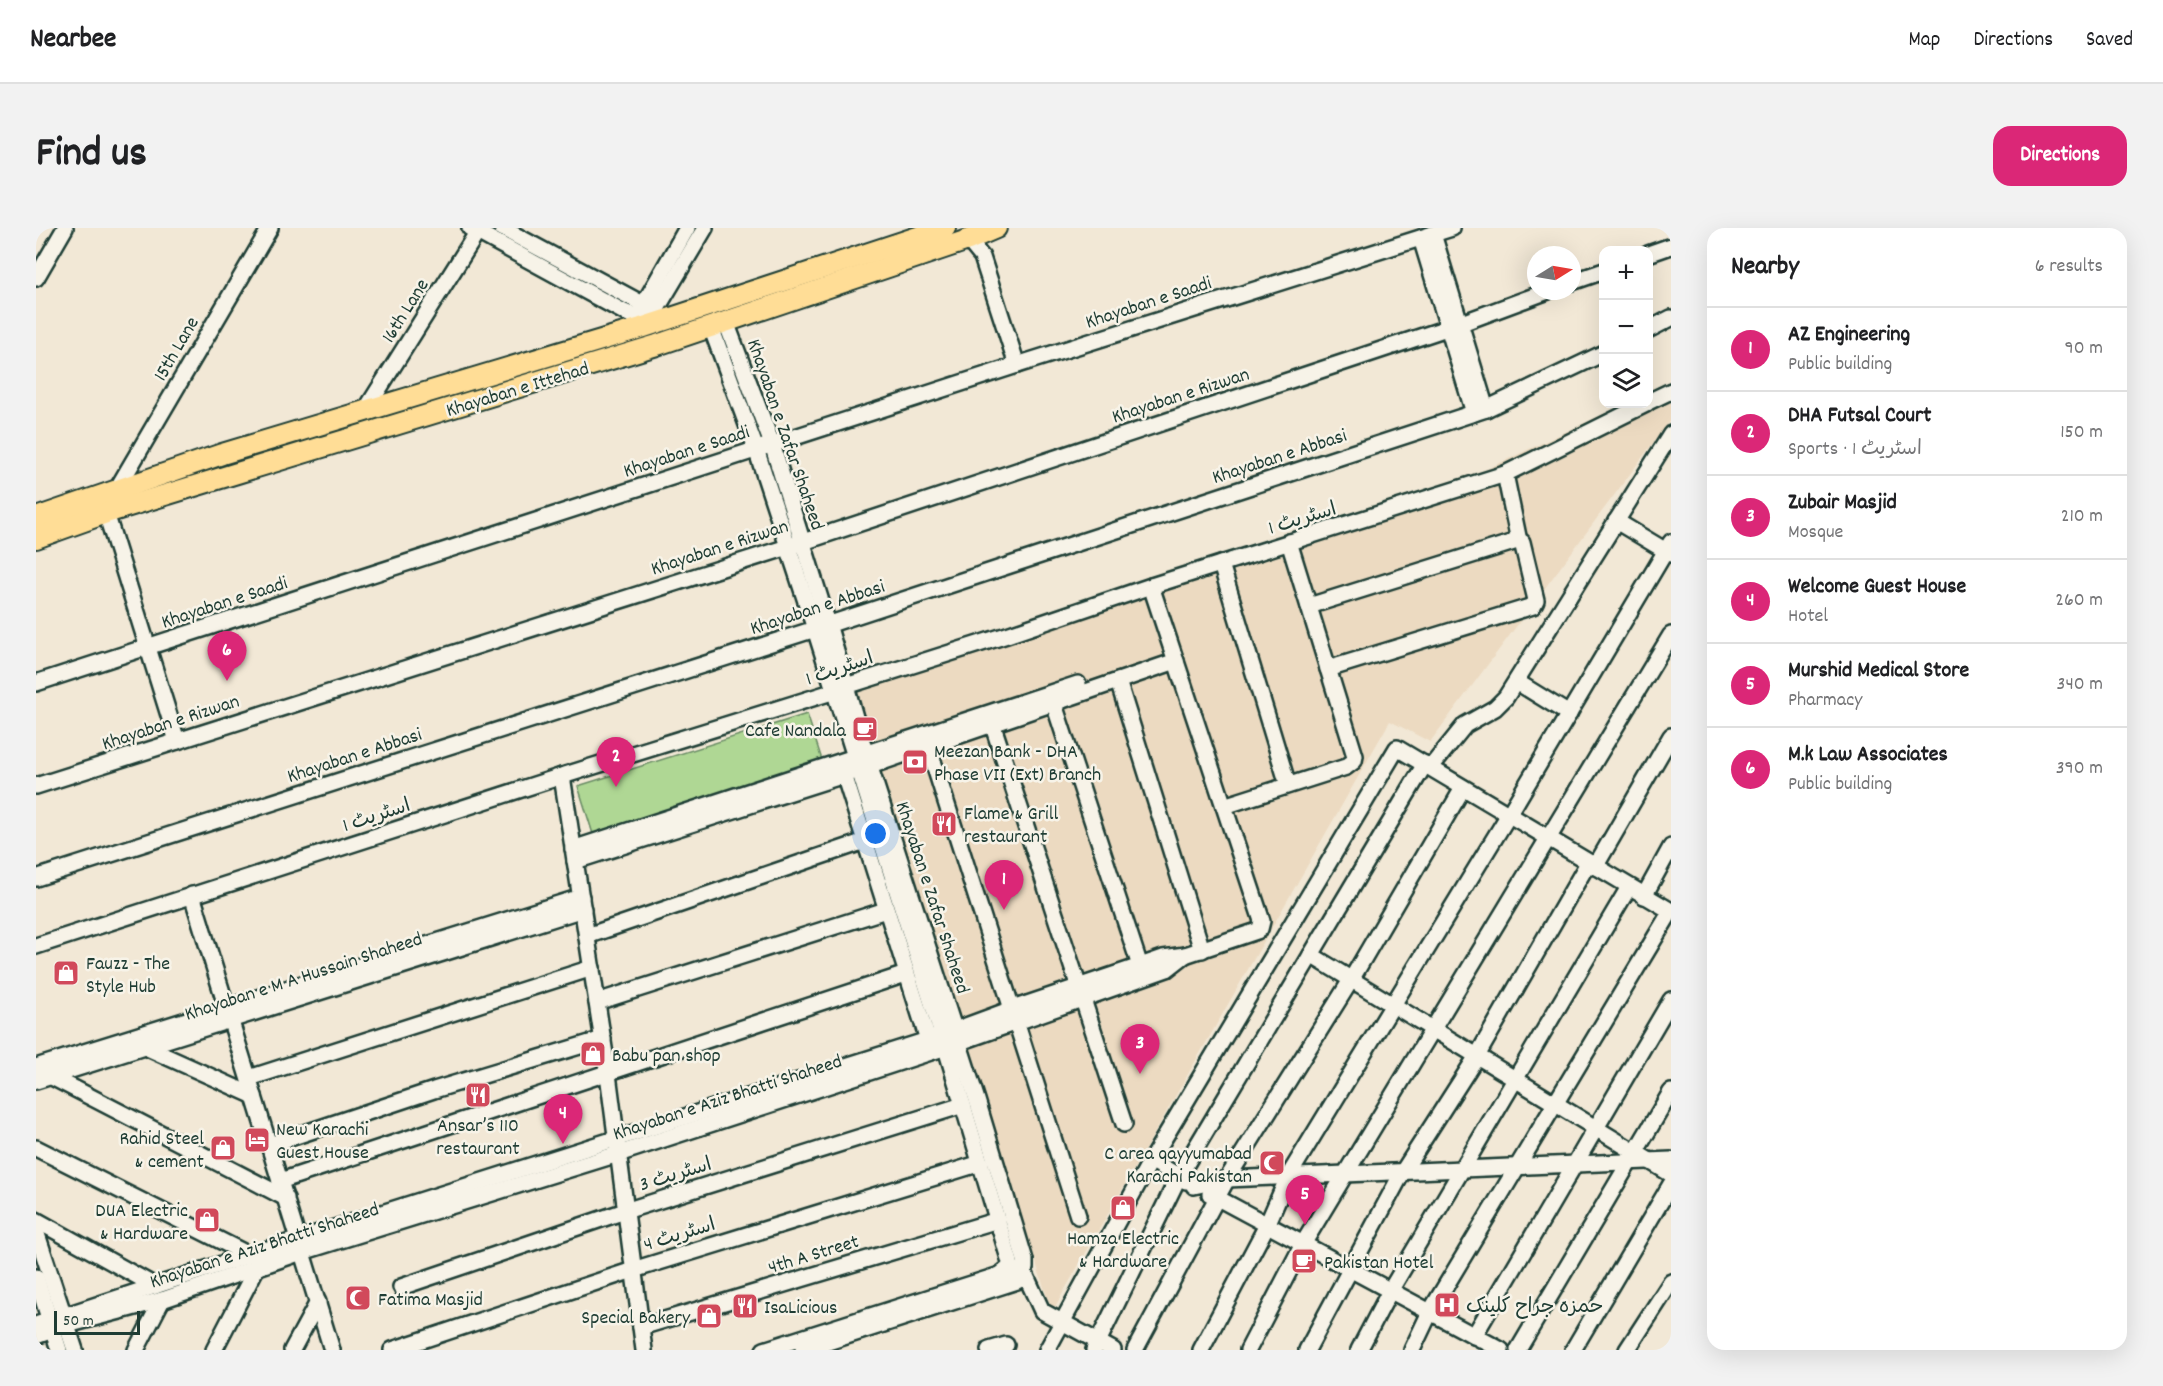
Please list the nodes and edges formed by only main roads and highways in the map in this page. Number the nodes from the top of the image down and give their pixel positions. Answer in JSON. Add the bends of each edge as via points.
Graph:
{"nodes":[{"id":1,"x":915,"y":228,"type":"edge"},
{"id":2,"x":945,"y":228,"type":"edge"},
{"id":3,"x":989,"y":229,"type":"edge"},
{"id":4,"x":966,"y":234,"type":"edge"},
{"id":5,"x":879,"y":250,"type":"junction"},
{"id":6,"x":36,"y":518,"type":"edge"},
{"id":7,"x":36,"y":538,"type":"edge"}],
"edges":[{"from":1,"to":5,"type":"main road","via":[[888,236]]},
{"from":2,"to":5,"type":"main road","name":"Khayaban e Ittehad"},
{"from":3,"to":4,"type":"main road","name":"Khayaban e Ittehad"},
{"from":4,"to":7,"type":"main road","name":"Khayaban e Ittehad","via":[[719,324]]},
{"from":5,"to":6,"type":"main road","name":"Khayaban e Ittehad","via":[[649,314]]}]}
